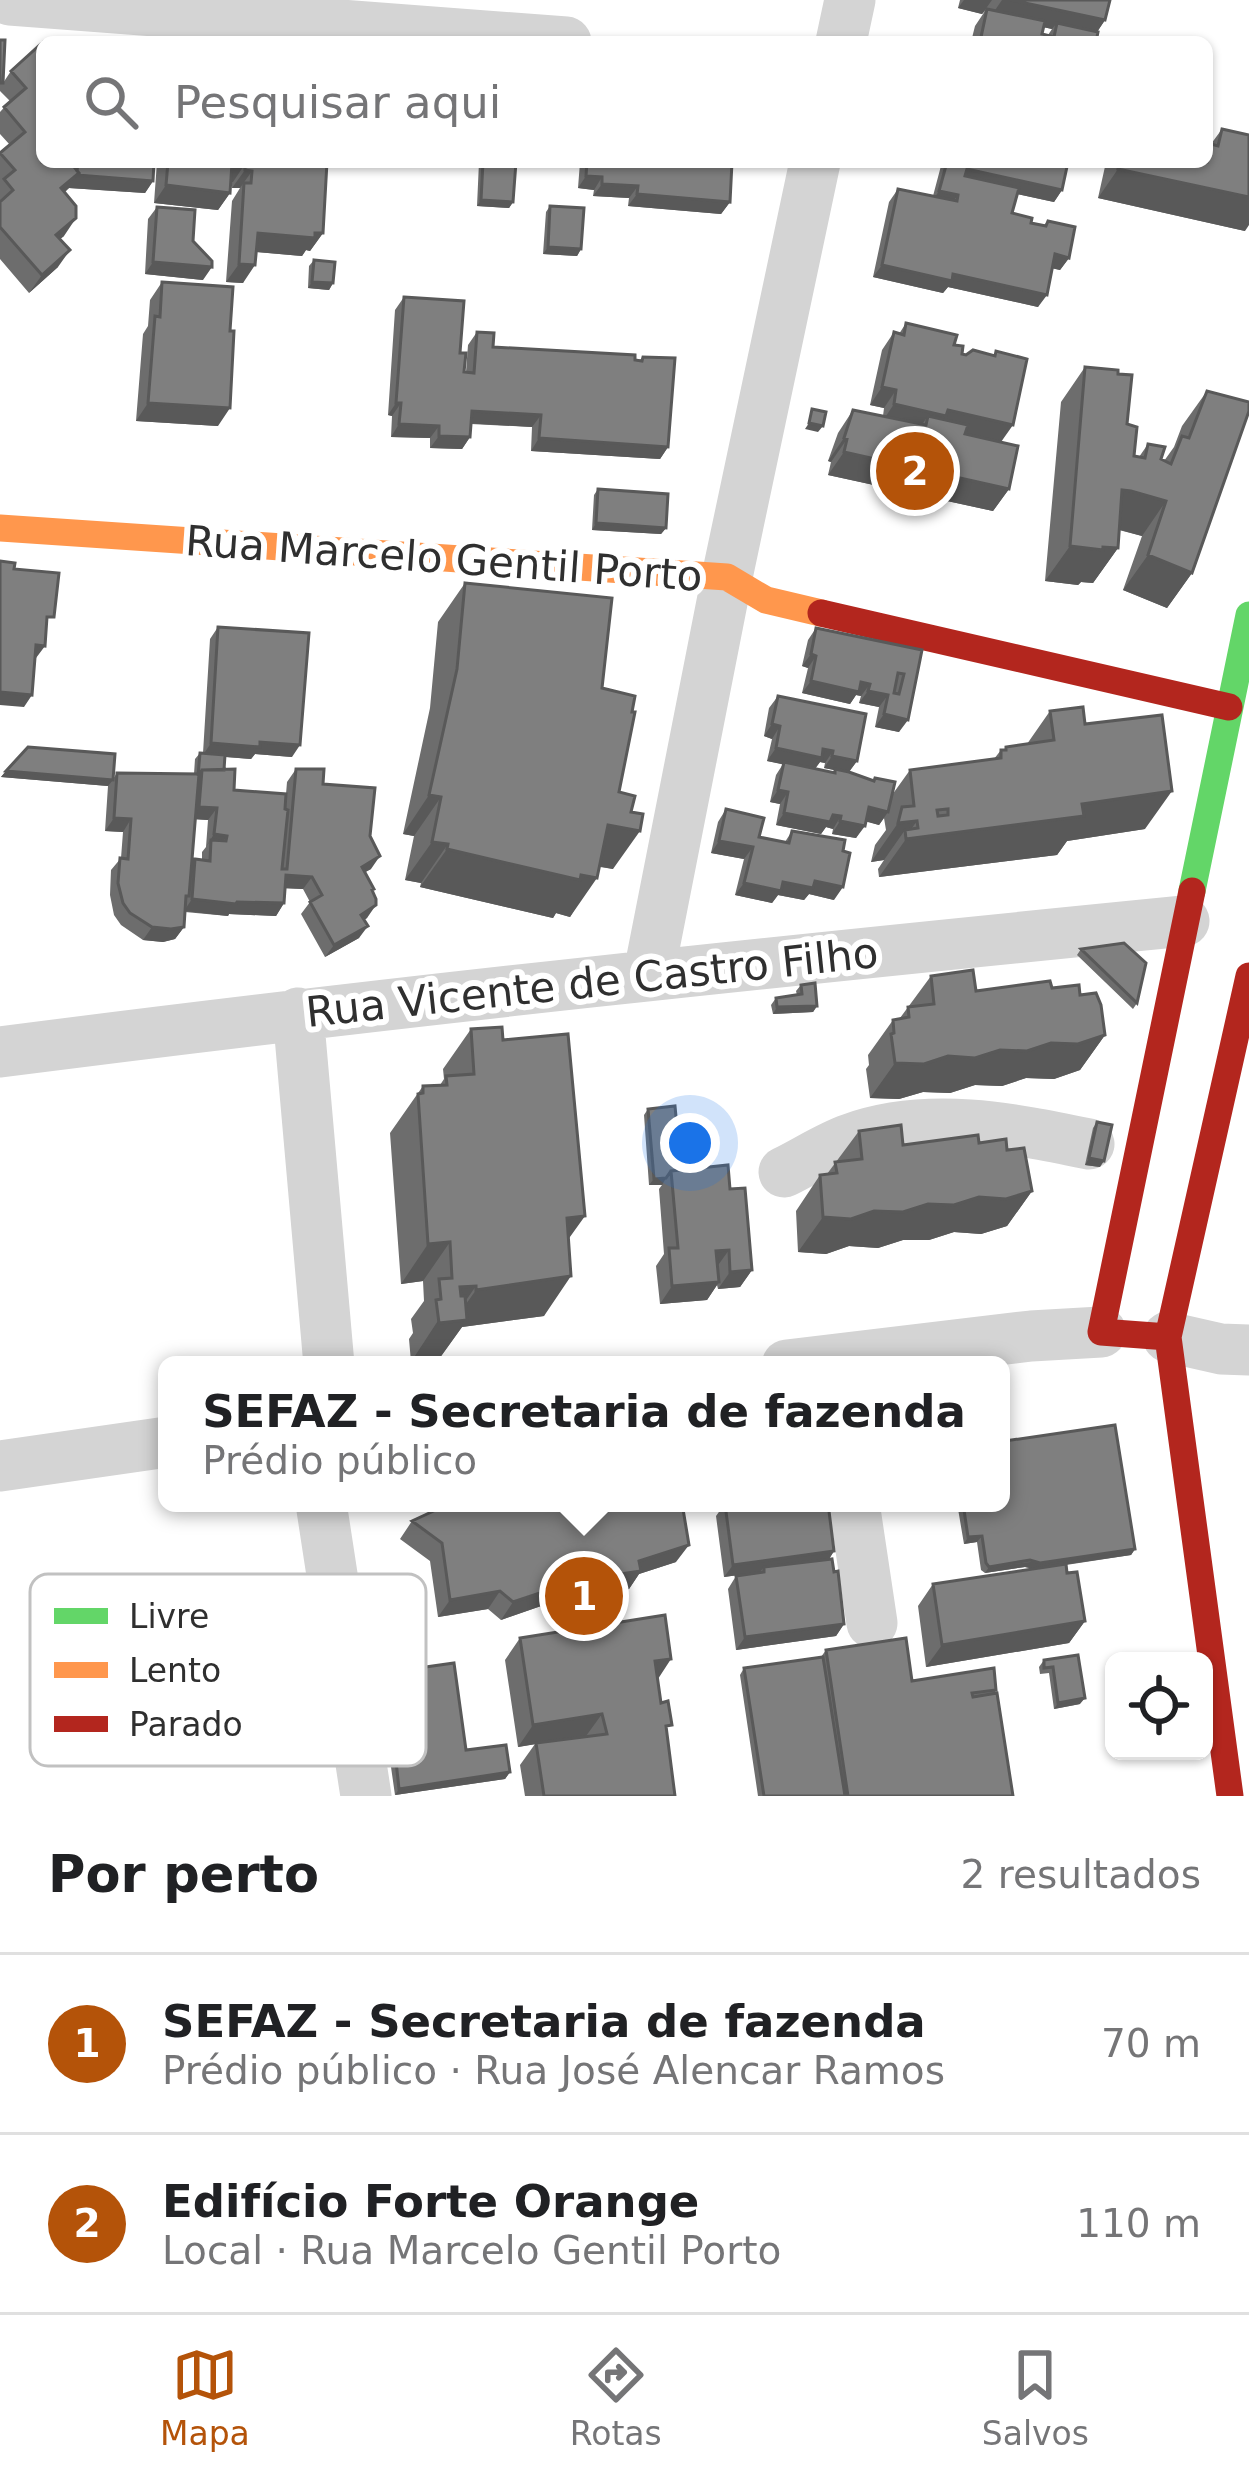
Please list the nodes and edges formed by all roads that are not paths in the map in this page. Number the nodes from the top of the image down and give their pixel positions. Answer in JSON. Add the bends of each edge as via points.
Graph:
{"nodes":[{"id":1,"x":10,"y":0,"type":"edge"},
{"id":2,"x":850,"y":0,"type":"edge"},
{"id":3,"x":487,"y":36,"type":"edge"},
{"id":4,"x":842,"y":36,"type":"edge"},
{"id":5,"x":814,"y":168,"type":"edge"},
{"id":6,"x":0,"y":528,"type":"edge"},
{"id":7,"x":727,"y":577,"type":"junction"},
{"id":8,"x":1249,"y":615,"type":"edge"},
{"id":9,"x":1229,"y":707,"type":"junction"},
{"id":10,"x":1233,"y":765,"type":"edge"},
{"id":11,"x":1184,"y":920,"type":"junction"},
{"id":12,"x":649,"y":973,"type":"junction"},
{"id":13,"x":1249,"y":976,"type":"edge"},
{"id":14,"x":298,"y":1013,"type":"junction"},
{"id":15,"x":0,"y":1052,"type":"edge"},
{"id":16,"x":1110,"y":1149,"type":"junction"},
{"id":17,"x":784,"y":1172,"type":"dead end"},
{"id":18,"x":1101,"y":1332,"type":"junction"},
{"id":19,"x":1168,"y":1337,"type":"junction"},
{"id":20,"x":1249,"y":1350,"type":"edge"},
{"id":21,"x":327,"y":1356,"type":"edge"},
{"id":22,"x":872,"y":1356,"type":"edge"},
{"id":23,"x":158,"y":1443,"type":"edge"},
{"id":24,"x":0,"y":1466,"type":"edge"},
{"id":25,"x":322,"y":1512,"type":"edge"},
{"id":26,"x":855,"y":1512,"type":"edge"},
{"id":27,"x":332,"y":1574,"type":"edge"},
{"id":28,"x":872,"y":1623,"type":"dead end"},
{"id":29,"x":361,"y":1766,"type":"edge"},
{"id":30,"x":366,"y":1796,"type":"edge"},
{"id":31,"x":1230,"y":1796,"type":"edge"}],
"edges":[{"from":1,"to":3,"type":"street"},
{"from":2,"to":4,"type":"street"},
{"from":5,"to":7,"type":"street"},
{"from":6,"to":7,"type":"main road","name":"Rua Marcelo Gentil Porto"},
{"from":7,"to":9,"type":"main road","name":"Rua Marcelo Gentil Porto","via":[[766,600]]},
{"from":7,"to":12,"type":"street"},
{"from":8,"to":9,"type":"main road"},
{"from":9,"to":10,"type":"main road"},
{"from":10,"to":11,"type":"main road"},
{"from":11,"to":12,"type":"street","name":"Rua Vicente de Castro Filho"},
{"from":11,"to":16,"type":"main road"},
{"from":12,"to":14,"type":"street","name":"Rua Vicente de Castro Filho"},
{"from":13,"to":19,"type":"main road"},
{"from":14,"to":15,"type":"street","name":"Rua Vicente de Castro Filho"},
{"from":14,"to":21,"type":"street"},
{"from":16,"to":17,"type":"street","via":[[1003,1126],[904,1127],[850,1138]]},
{"from":16,"to":18,"type":"main road"},
{"from":18,"to":19,"type":"main road"},
{"from":18,"to":22,"type":"street"},
{"from":19,"to":20,"type":"street"},
{"from":19,"to":31,"type":"main road"},
{"from":23,"to":24,"type":"street"},
{"from":25,"to":27,"type":"street"},
{"from":26,"to":28,"type":"street"},
{"from":29,"to":30,"type":"street"}]}
